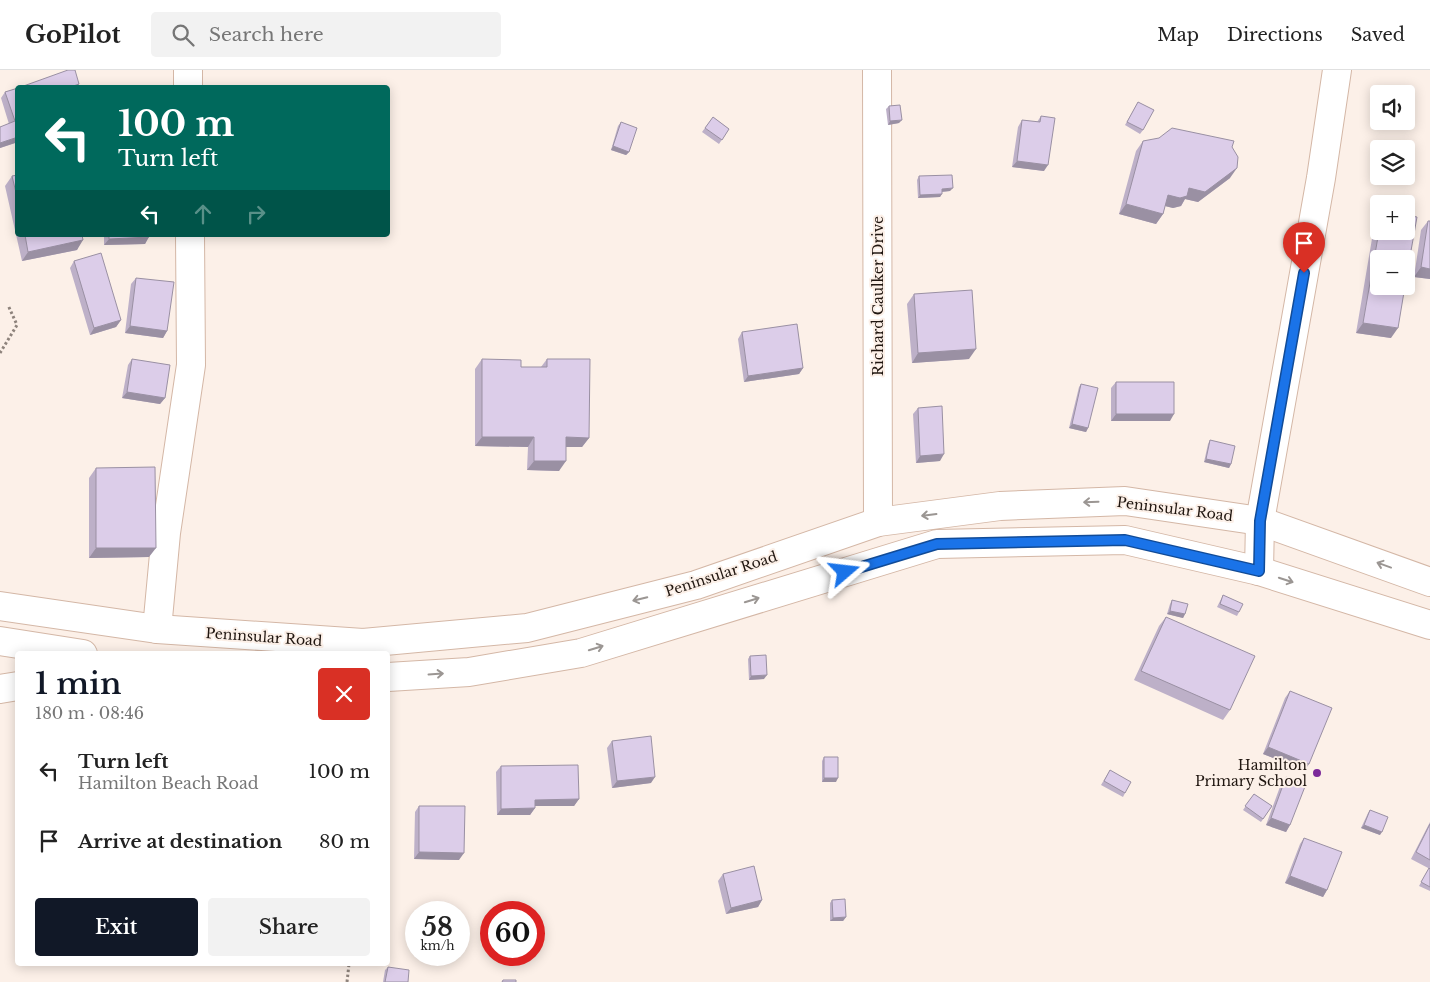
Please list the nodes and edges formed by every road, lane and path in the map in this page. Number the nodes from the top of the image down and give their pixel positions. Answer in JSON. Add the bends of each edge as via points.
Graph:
{"nodes":[{"id":1,"x":188,"y":70,"type":"edge"},
{"id":2,"x":878,"y":70,"type":"edge"},
{"id":3,"x":1337,"y":70,"type":"edge"},
{"id":4,"x":188,"y":85,"type":"edge"},
{"id":5,"x":190,"y":237,"type":"edge"},
{"id":6,"x":8,"y":305,"type":"dead end"},
{"id":7,"x":0,"y":353,"type":"edge"},
{"id":8,"x":1260,"y":521,"type":"junction"},
{"id":9,"x":878,"y":522,"type":"junction"},
{"id":10,"x":1259,"y":571,"type":"junction"},
{"id":11,"x":1430,"y":582,"type":"edge"},
{"id":12,"x":0,"y":606,"type":"edge"},
{"id":13,"x":1430,"y":625,"type":"edge"},
{"id":14,"x":157,"y":630,"type":"junction"},
{"id":15,"x":0,"y":641,"type":"edge"},
{"id":16,"x":65,"y":651,"type":"edge"},
{"id":17,"x":390,"y":677,"type":"edge"},
{"id":18,"x":15,"y":686,"type":"edge"},
{"id":19,"x":0,"y":689,"type":"edge"},
{"id":20,"x":349,"y":966,"type":"edge"},
{"id":21,"x":347,"y":982,"type":"edge"}],
"edges":[{"from":1,"to":4,"type":"main road"},
{"from":2,"to":9,"type":"main road","name":"Richard Caulker Drive"},
{"from":3,"to":8,"type":"main road"},
{"from":5,"to":14,"type":"main road","via":[[190,365],[166,533]]},
{"from":6,"to":7,"type":"path","via":[[17,325]]},
{"from":8,"to":9,"type":"main road","name":"Peninsular Road","one_way":true,"via":[[1125,500],[1000,506]]},
{"from":8,"to":10,"type":"main road"},
{"from":11,"to":8,"type":"main road","name":"Peninsular Road","one_way":true},
{"from":9,"to":14,"type":"main road","name":"Peninsular Road","one_way":true,"via":[[696,585],[527,628],[363,643]]},
{"from":10,"to":13,"type":"main road","one_way":true},
{"from":17,"to":10,"type":"main road","one_way":true,"via":[[469,672],[581,653],[937,544],[1125,540]]},
{"from":12,"to":14,"type":"main road","name":"Peninsular Road"},
{"from":15,"to":16,"type":"main road"},
{"from":18,"to":19,"type":"main road"},
{"from":20,"to":21,"type":"path"}]}
